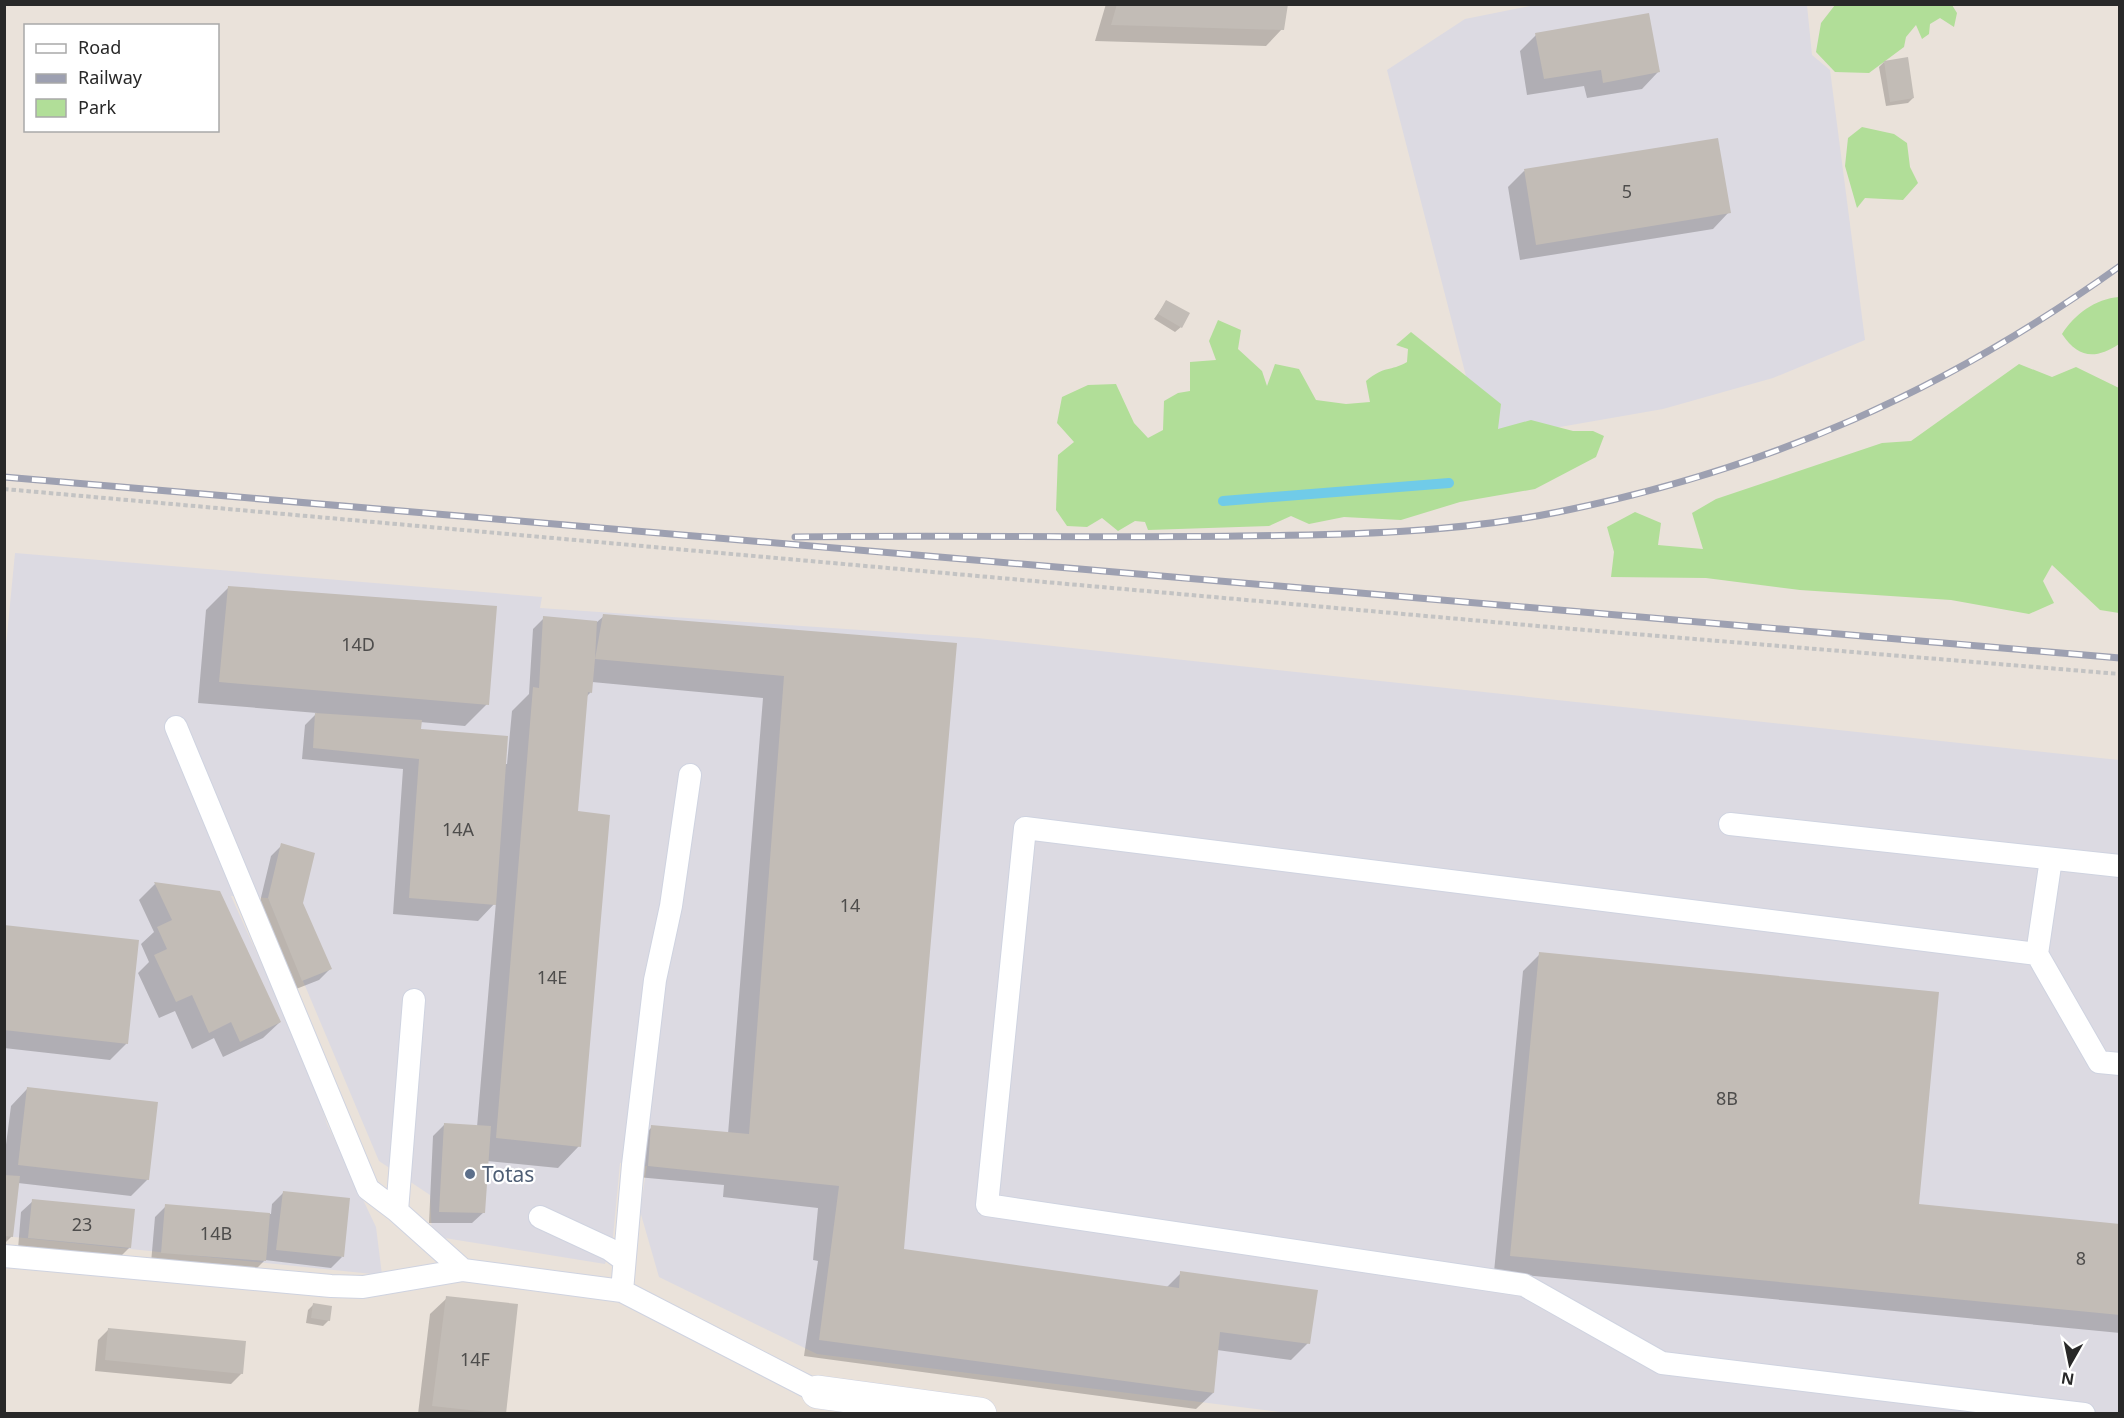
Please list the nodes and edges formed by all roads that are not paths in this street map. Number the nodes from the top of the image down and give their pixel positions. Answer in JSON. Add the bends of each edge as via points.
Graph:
{"nodes":[{"id":1,"x":176,"y":727,"type":"dead end"},
{"id":2,"x":690,"y":775,"type":"dead end"},
{"id":3,"x":1730,"y":824,"type":"dead end"},
{"id":4,"x":2051,"y":859,"type":"junction"},
{"id":5,"x":2120,"y":866,"type":"edge"},
{"id":6,"x":2037,"y":954,"type":"junction"},
{"id":7,"x":414,"y":1000,"type":"dead end"},
{"id":8,"x":2120,"y":1064,"type":"edge"},
{"id":9,"x":397,"y":1211,"type":"junction"},
{"id":10,"x":540,"y":1217,"type":"dead end"},
{"id":11,"x":4,"y":1256,"type":"edge"},
{"id":12,"x":624,"y":1260,"type":"junction"},
{"id":13,"x":463,"y":1270,"type":"junction"},
{"id":14,"x":622,"y":1291,"type":"junction"},
{"id":15,"x":818,"y":1392,"type":"joint"},
{"id":16,"x":980,"y":1413,"type":"edge"},
{"id":17,"x":2084,"y":1413,"type":"edge"}],
"edges":[{"from":1,"to":9,"type":"lane","via":[[368,1189]]},
{"from":2,"to":12,"type":"lane","via":[[671,906],[655,980]]},
{"from":3,"to":4,"type":"lane"},
{"from":4,"to":5,"type":"lane"},
{"from":4,"to":6,"type":"lane"},
{"from":6,"to":8,"type":"lane","via":[[2099,1062]]},
{"from":6,"to":17,"type":"lane","via":[[1025,828],[987,1205],[1524,1285],[1662,1363]]},
{"from":7,"to":9,"type":"lane"},
{"from":9,"to":13,"type":"lane"},
{"from":10,"to":12,"type":"lane","via":[[609,1248]]},
{"from":11,"to":13,"type":"lane","via":[[363,1287]]},
{"from":12,"to":14,"type":"lane"},
{"from":13,"to":14,"type":"lane"},
{"from":14,"to":15,"type":"lane"},
{"from":15,"to":16,"type":"street"}]}
